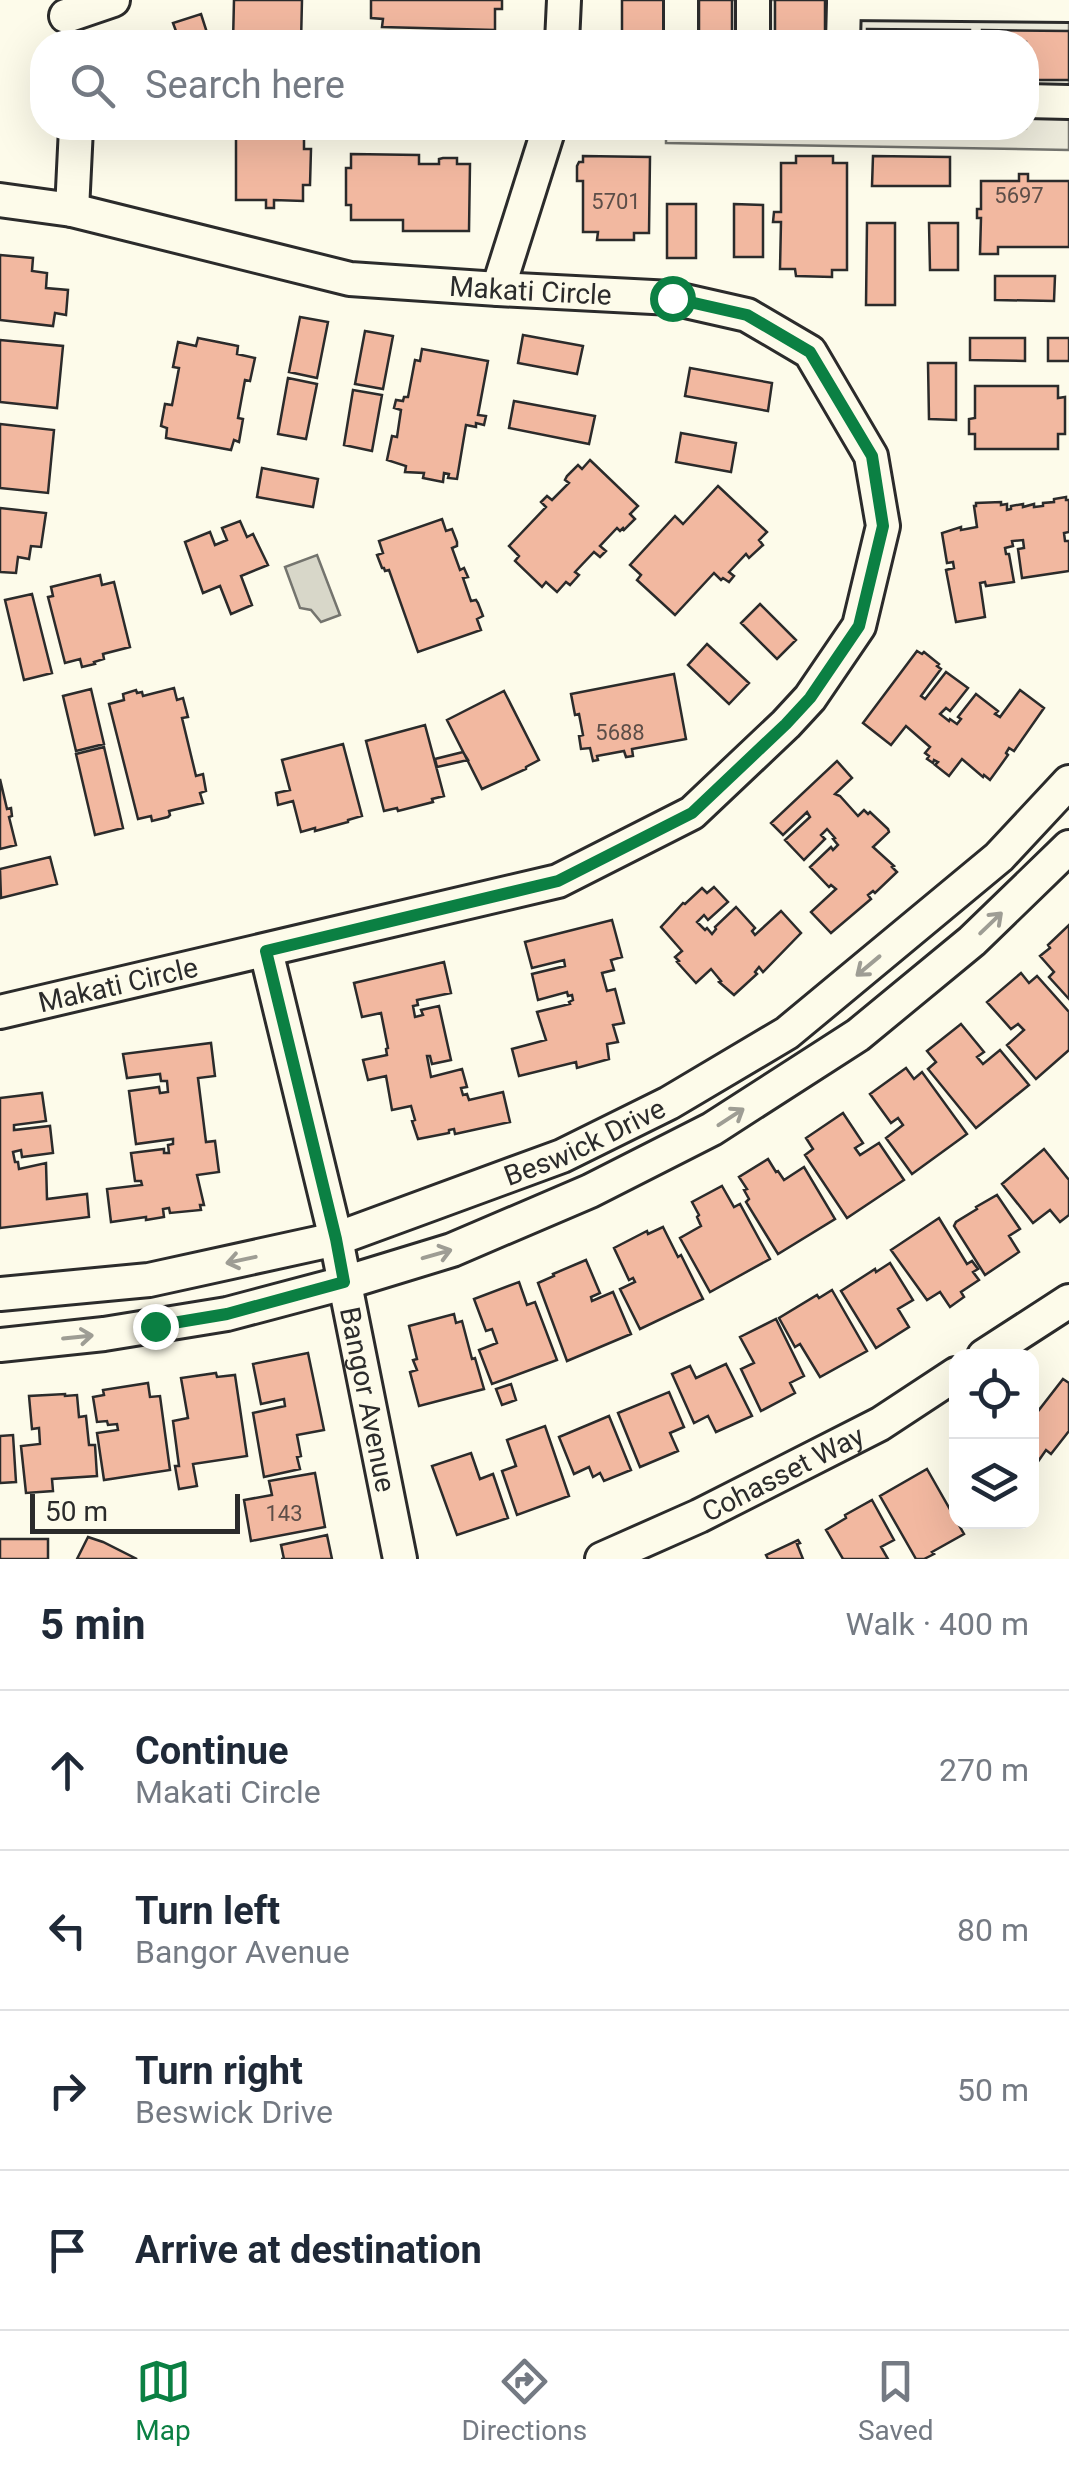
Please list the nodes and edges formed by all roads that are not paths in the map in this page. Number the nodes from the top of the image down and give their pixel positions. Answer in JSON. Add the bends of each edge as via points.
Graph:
{"nodes":[{"id":1,"x":113,"y":0,"type":"edge"},
{"id":2,"x":564,"y":0,"type":"edge"},
{"id":3,"x":681,"y":0,"type":"edge"},
{"id":4,"x":753,"y":0,"type":"edge"},
{"id":5,"x":844,"y":1,"type":"edge"},
{"id":6,"x":1069,"y":5,"type":"edge"},
{"id":7,"x":65,"y":19,"type":"edge"},
{"id":8,"x":563,"y":30,"type":"edge"},
{"id":9,"x":681,"y":30,"type":"edge"},
{"id":10,"x":752,"y":30,"type":"edge"},
{"id":11,"x":843,"y":30,"type":"edge"},
{"id":12,"x":1039,"y":101,"type":"edge"},
{"id":13,"x":1069,"y":102,"type":"edge"},
{"id":14,"x":75,"y":140,"type":"edge"},
{"id":15,"x":545,"y":140,"type":"edge"},
{"id":16,"x":0,"y":200,"type":"edge"},
{"id":17,"x":72,"y":210,"type":"junction"},
{"id":18,"x":498,"y":290,"type":"junction"},
{"id":19,"x":1069,"y":782,"type":"edge"},
{"id":20,"x":1069,"y":847,"type":"edge"},
{"id":21,"x":266,"y":951,"type":"junction"},
{"id":22,"x":0,"y":1012,"type":"edge"},
{"id":23,"x":336,"y":1239,"type":"junction"},
{"id":24,"x":344,"y":1282,"type":"junction"},
{"id":25,"x":0,"y":1294,"type":"edge"},
{"id":26,"x":1069,"y":1301,"type":"edge"},
{"id":27,"x":0,"y":1344,"type":"edge"},
{"id":28,"x":995,"y":1349,"type":"edge"},
{"id":29,"x":949,"y":1379,"type":"edge"},
{"id":30,"x":400,"y":1559,"type":"edge"},
{"id":31,"x":602,"y":1559,"type":"edge"}],
"edges":[{"from":1,"to":7,"type":"street"},
{"from":2,"to":8,"type":"street"},
{"from":3,"to":9,"type":"street"},
{"from":4,"to":10,"type":"street"},
{"from":5,"to":6,"type":"street"},
{"from":5,"to":11,"type":"street"},
{"from":12,"to":13,"type":"street"},
{"from":14,"to":17,"type":"street"},
{"from":15,"to":18,"type":"street"},
{"from":16,"to":17,"type":"street","name":"Makati Circle"},
{"from":17,"to":18,"type":"street","name":"Makati Circle","via":[[350,279]]},
{"from":18,"to":21,"type":"street","name":"Makati Circle","via":[[672,298],[747,315],[810,352],[872,456],[883,526],[859,626],[810,698],[692,813],[558,881]]},
{"from":19,"to":23,"type":"street","name":"Beswick Drive","one_way":true,"via":[[999,857],[786,1033],[669,1103],[562,1156]]},
{"from":24,"to":20,"type":"street","name":"Beswick Drive","one_way":true,"via":[[452,1250],[712,1129],[858,1034],[972,941]]},
{"from":21,"to":22,"type":"street","name":"Makati Circle"},
{"from":21,"to":23,"type":"street","name":"Bangor Avenue"},
{"from":23,"to":24,"type":"street","name":"Bangor Avenue"},
{"from":23,"to":25,"type":"street","name":"Beswick Drive","one_way":true,"via":[[149,1280]]},
{"from":27,"to":24,"type":"street","name":"Beswick Drive","one_way":true,"via":[[227,1314]]},
{"from":24,"to":30,"type":"street","name":"Bangor Avenue"},
{"from":26,"to":28,"type":"street"},
{"from":29,"to":31,"type":"street","name":"Cohasset Way","via":[[880,1424]]}]}
